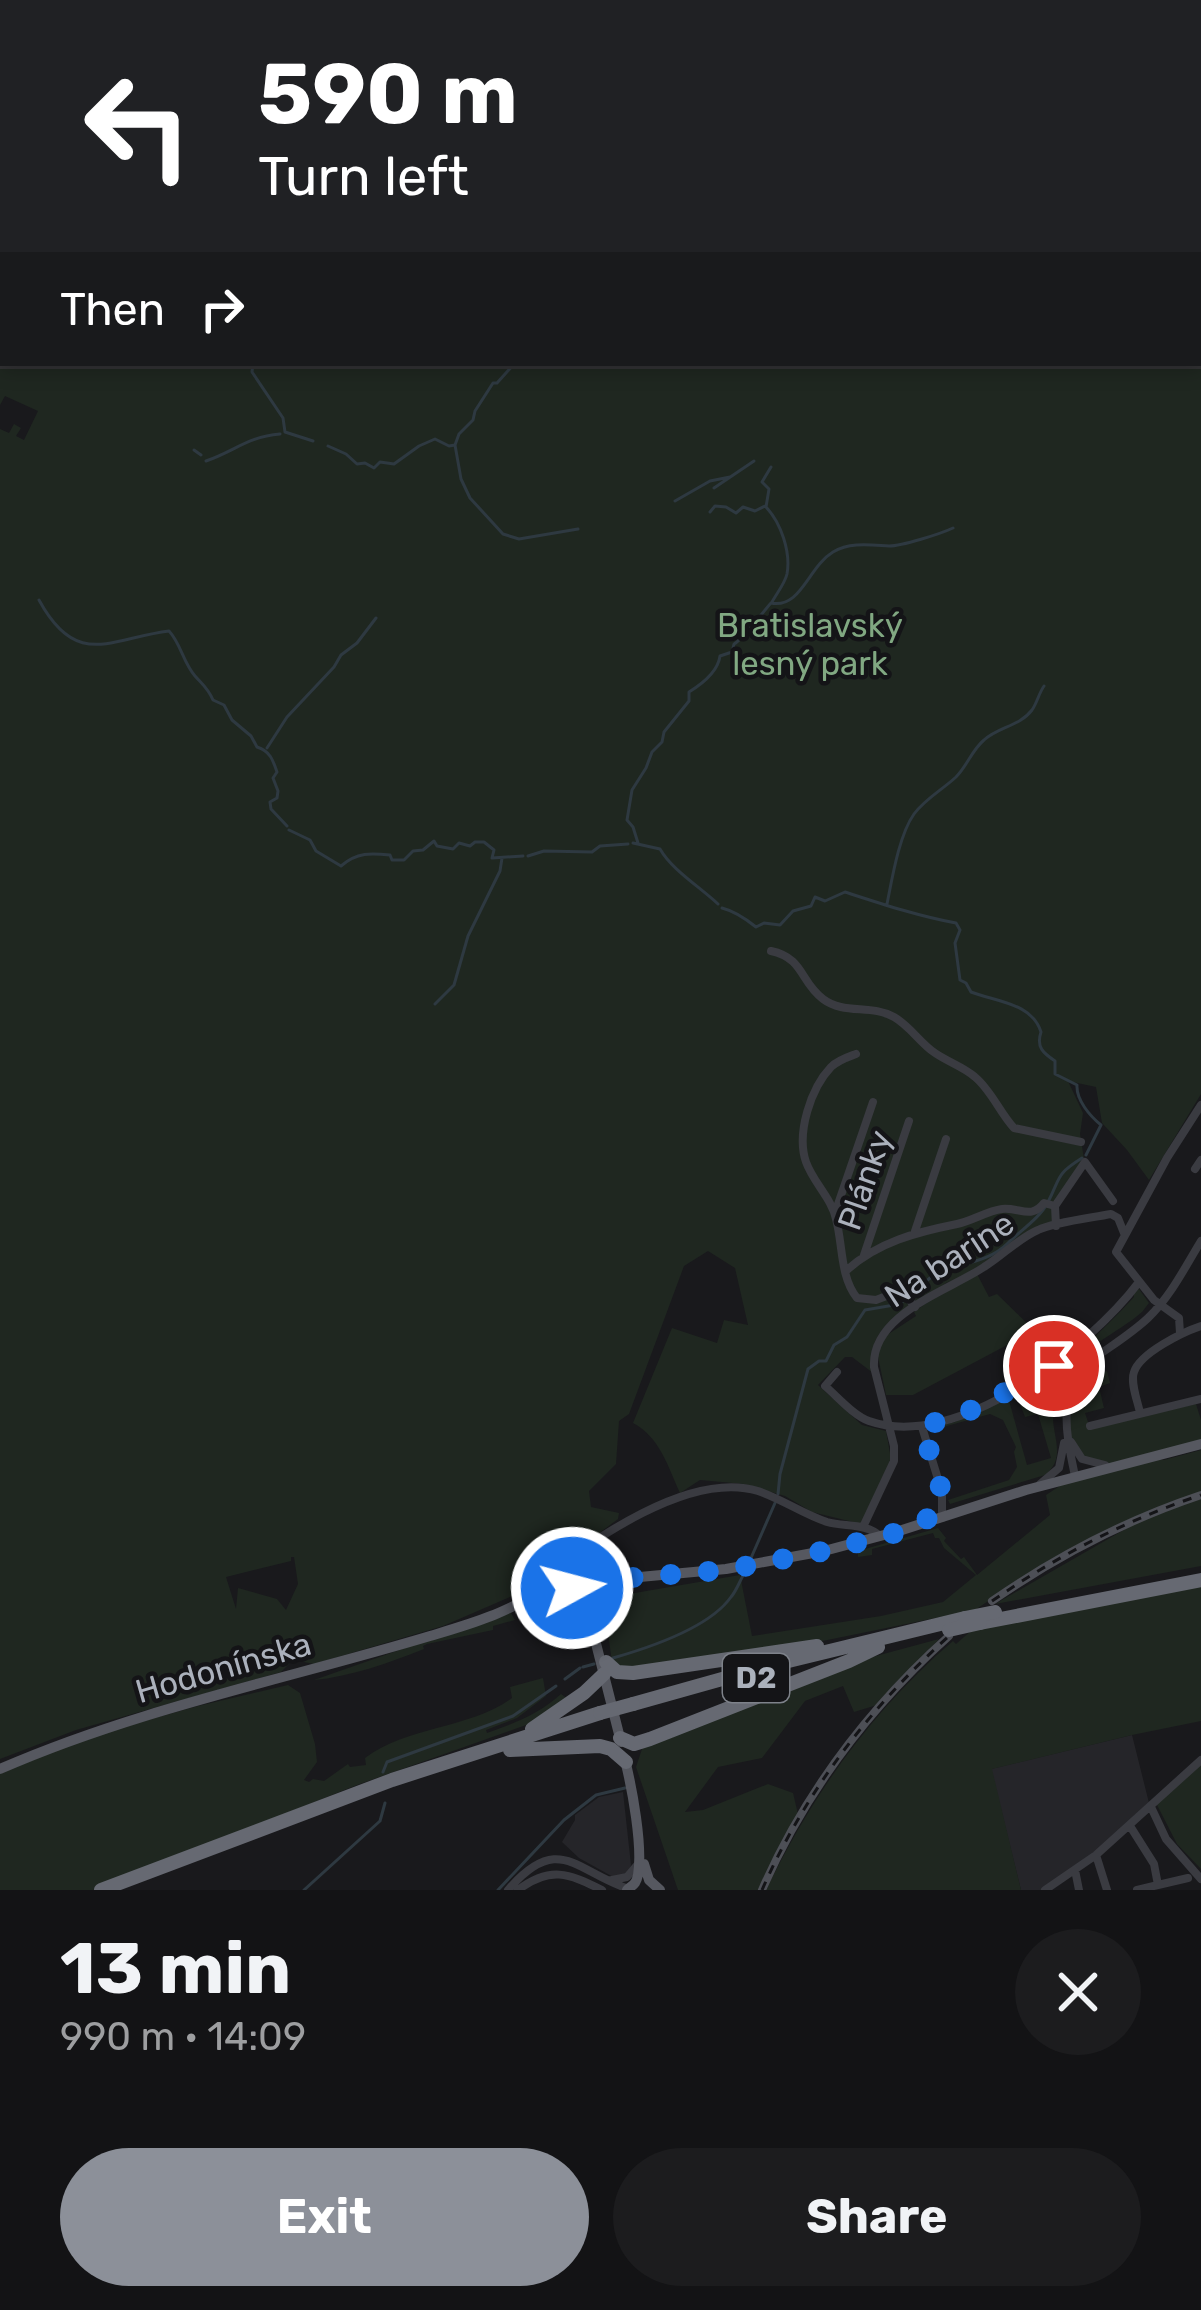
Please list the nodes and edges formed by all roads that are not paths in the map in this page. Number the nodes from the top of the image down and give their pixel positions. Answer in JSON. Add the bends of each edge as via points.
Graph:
{"nodes":[{"id":1,"x":771,"y":952,"type":"dead end"},
{"id":2,"x":856,"y":1054,"type":"dead end"},
{"id":3,"x":873,"y":1102,"type":"dead end"},
{"id":4,"x":1201,"y":1105,"type":"edge"},
{"id":5,"x":910,"y":1121,"type":"dead end"},
{"id":6,"x":946,"y":1139,"type":"dead end"},
{"id":7,"x":1081,"y":1142,"type":"dead end"},
{"id":8,"x":1113,"y":1201,"type":"dead end"},
{"id":9,"x":1050,"y":1205,"type":"junction"},
{"id":10,"x":835,"y":1212,"type":"junction"},
{"id":11,"x":1056,"y":1226,"type":"junction"},
{"id":12,"x":915,"y":1233,"type":"junction"},
{"id":13,"x":1124,"y":1233,"type":"junction"},
{"id":14,"x":1201,"y":1241,"type":"edge"},
{"id":15,"x":864,"y":1255,"type":"junction"},
{"id":16,"x":846,"y":1271,"type":"junction"},
{"id":17,"x":1139,"y":1282,"type":"junction"},
{"id":18,"x":1160,"y":1305,"type":"junction"},
{"id":19,"x":915,"y":1307,"type":"junction"},
{"id":20,"x":1179,"y":1318,"type":"junction"},
{"id":21,"x":1201,"y":1325,"type":"edge"},
{"id":22,"x":1180,"y":1333,"type":"junction"},
{"id":23,"x":837,"y":1372,"type":"dead end"},
{"id":24,"x":1201,"y":1399,"type":"edge"},
{"id":25,"x":1140,"y":1413,"type":"junction"},
{"id":26,"x":888,"y":1424,"type":"junction"},
{"id":27,"x":1090,"y":1426,"type":"dead end"},
{"id":28,"x":922,"y":1427,"type":"junction"},
{"id":29,"x":1066,"y":1430,"type":"junction"},
{"id":30,"x":1201,"y":1444,"type":"edge"},
{"id":31,"x":1115,"y":1466,"type":"junction"},
{"id":32,"x":1075,"y":1477,"type":"junction"},
{"id":33,"x":1037,"y":1487,"type":"junction"},
{"id":34,"x":941,"y":1501,"type":"junction"},
{"id":35,"x":942,"y":1517,"type":"junction"},
{"id":36,"x":923,"y":1524,"type":"junction"},
{"id":37,"x":862,"y":1527,"type":"junction"},
{"id":38,"x":880,"y":1537,"type":"junction"},
{"id":39,"x":608,"y":1571,"type":"junction"},
{"id":40,"x":628,"y":1575,"type":"junction"},
{"id":41,"x":1201,"y":1575,"type":"edge"},
{"id":42,"x":572,"y":1576,"type":"junction"},
{"id":43,"x":539,"y":1580,"type":"dead end"},
{"id":44,"x":553,"y":1587,"type":"junction"},
{"id":45,"x":611,"y":1588,"type":"junction"},
{"id":46,"x":1092,"y":1595,"type":"junction"},
{"id":47,"x":578,"y":1597,"type":"junction"},
{"id":48,"x":597,"y":1602,"type":"junction"},
{"id":49,"x":596,"y":1619,"type":"junction"},
{"id":50,"x":972,"y":1621,"type":"junction"},
{"id":51,"x":464,"y":1625,"type":"junction"},
{"id":52,"x":848,"y":1646,"type":"junction"},
{"id":53,"x":878,"y":1647,"type":"junction"},
{"id":54,"x":603,"y":1663,"type":"junction"},
{"id":55,"x":634,"y":1707,"type":"junction"},
{"id":56,"x":650,"y":1739,"type":"junction"},
{"id":57,"x":624,"y":1741,"type":"junction"},
{"id":58,"x":513,"y":1745,"type":"junction"},
{"id":59,"x":1201,"y":1760,"type":"edge"},
{"id":60,"x":629,"y":1763,"type":"junction"},
{"id":61,"x":0,"y":1769,"type":"edge"},
{"id":62,"x":1150,"y":1807,"type":"junction"},
{"id":63,"x":1130,"y":1826,"type":"junction"},
{"id":64,"x":1096,"y":1855,"type":"junction"},
{"id":65,"x":638,"y":1864,"type":"junction"},
{"id":66,"x":1075,"y":1870,"type":"junction"},
{"id":67,"x":1188,"y":1878,"type":"dead end"},
{"id":68,"x":1201,"y":1879,"type":"edge"},
{"id":69,"x":610,"y":1880,"type":"junction"},
{"id":70,"x":656,"y":1887,"type":"edge"},
{"id":71,"x":1162,"y":1887,"type":"edge"},
{"id":72,"x":630,"y":1888,"type":"edge"},
{"id":73,"x":101,"y":1890,"type":"edge"},
{"id":74,"x":123,"y":1890,"type":"edge"},
{"id":75,"x":508,"y":1890,"type":"edge"},
{"id":76,"x":518,"y":1890,"type":"edge"},
{"id":77,"x":602,"y":1890,"type":"edge"},
{"id":78,"x":1045,"y":1890,"type":"edge"},
{"id":79,"x":1079,"y":1890,"type":"edge"},
{"id":80,"x":1107,"y":1890,"type":"edge"},
{"id":81,"x":1137,"y":1890,"type":"edge"}],
"edges":[{"from":1,"to":7,"type":"street","via":[[787,955],[828,1004],[892,1016],[977,1078],[1014,1128]]},
{"from":2,"to":10,"type":"street","name":"Plánky","via":[[831,1067],[803,1127],[804,1156]]},
{"from":3,"to":10,"type":"street","name":"Plánky"},
{"from":4,"to":13,"type":"street"},
{"from":5,"to":15,"type":"street","name":"Plánky"},
{"from":6,"to":12,"type":"street","name":"Plánky"},
{"from":8,"to":9,"type":"street","via":[[1085,1162]]},
{"from":9,"to":11,"type":"street"},
{"from":9,"to":12,"type":"street","name":"Plánky","via":[[1031,1214],[1000,1209]]},
{"from":10,"to":16,"type":"street","name":"Plánky"},
{"from":11,"to":13,"type":"street","name":"Na barine","via":[[1113,1214]]},
{"from":11,"to":19,"type":"street","name":"Na barine"},
{"from":12,"to":15,"type":"street","name":"Plánky"},
{"from":13,"to":17,"type":"street","via":[[1116,1252]]},
{"from":14,"to":18,"type":"street"},
{"from":15,"to":16,"type":"street","name":"Plánky"},
{"from":16,"to":19,"type":"street","name":"Plánky","via":[[857,1298],[902,1290]]},
{"from":17,"to":18,"type":"street"},
{"from":17,"to":28,"type":"street","via":[[1054,1366]]},
{"from":18,"to":20,"type":"street"},
{"from":18,"to":29,"type":"street","via":[[1078,1375]]},
{"from":19,"to":26,"type":"street","name":"Na barine","via":[[884,1331],[873,1353]]},
{"from":20,"to":21,"type":"street"},
{"from":20,"to":22,"type":"street"},
{"from":21,"to":22,"type":"street"},
{"from":22,"to":25,"type":"street","via":[[1136,1367]]},
{"from":23,"to":26,"type":"street","via":[[825,1386],[867,1421]]},
{"from":24,"to":25,"type":"street"},
{"from":25,"to":27,"type":"street"},
{"from":26,"to":28,"type":"street"},
{"from":26,"to":37,"type":"street","via":[[894,1461]]},
{"from":28,"to":34,"type":"street"},
{"from":29,"to":31,"type":"street","via":[[1082,1459]]},
{"from":29,"to":32,"type":"street"},
{"from":29,"to":33,"type":"street","via":[[1061,1464]]},
{"from":30,"to":31,"type":"main road","name":"Hodonínska"},
{"from":31,"to":32,"type":"main road","name":"Hodonínska"},
{"from":32,"to":33,"type":"main road","name":"Hodonínska"},
{"from":33,"to":35,"type":"main road","name":"Hodonínska"},
{"from":34,"to":35,"type":"street"},
{"from":34,"to":36,"type":"street"},
{"from":35,"to":36,"type":"main road","name":"Hodonínska"},
{"from":36,"to":38,"type":"main road","name":"Hodonínska"},
{"from":37,"to":38,"type":"street"},
{"from":37,"to":43,"type":"street","via":[[727,1486],[614,1526]]},
{"from":38,"to":40,"type":"main road","name":"Hodonínska","via":[[693,1573]]},
{"from":39,"to":40,"type":"main road","name":"Hodonínska"},
{"from":39,"to":42,"type":"main road","name":"Hodonínska","via":[[588,1562]]},
{"from":39,"to":45,"type":"main road"},
{"from":40,"to":44,"type":"main road","via":[[587,1556]]},
{"from":40,"to":45,"type":"main road"},
{"from":40,"to":49,"type":"main road"},
{"from":41,"to":46,"type":"highway","number":"D2"},
{"from":42,"to":44,"type":"main road","name":"Hodonínska"},
{"from":42,"to":47,"type":"main road"},
{"from":44,"to":51,"type":"main road","name":"Hodonínska"},
{"from":45,"to":48,"type":"main road"},
{"from":46,"to":50,"type":"highway","number":"D2"},
{"from":46,"to":50,"type":"highway","number":"D2","bridge":true},
{"from":47,"to":48,"type":"main road","name":"Hodonínska"},
{"from":47,"to":51,"type":"main road","name":"Hodonínska","via":[[557,1591]]},
{"from":47,"to":54,"type":"main road"},
{"from":48,"to":49,"type":"main road"},
{"from":49,"to":54,"type":"main road"},
{"from":50,"to":52,"type":"highway","number":"D2"},
{"from":50,"to":53,"type":"highway","number":"D2","bridge":true},
{"from":51,"to":61,"type":"main road","name":"Hodonínska","via":[[131,1720]]},
{"from":52,"to":54,"type":"highway","via":[[633,1673]]},
{"from":52,"to":55,"type":"highway","number":"D2"},
{"from":53,"to":55,"type":"highway","number":"D2"},
{"from":53,"to":56,"type":"highway"},
{"from":54,"to":57,"type":"main road"},
{"from":54,"to":58,"type":"highway","via":[[584,1693]]},
{"from":55,"to":58,"type":"highway","number":"D2","bridge":true},
{"from":56,"to":57,"type":"highway"},
{"from":56,"to":60,"type":"highway"},
{"from":57,"to":60,"type":"main road"},
{"from":58,"to":60,"type":"highway","via":[[600,1746]]},
{"from":58,"to":73,"type":"highway","number":"D2","via":[[332,1802]]},
{"from":58,"to":74,"type":"highway","number":"D2"},
{"from":59,"to":62,"type":"street"},
{"from":60,"to":65,"type":"main road"},
{"from":60,"to":70,"type":"main road","via":[[644,1868]]},
{"from":62,"to":63,"type":"street"},
{"from":62,"to":68,"type":"street"},
{"from":63,"to":64,"type":"street"},
{"from":63,"to":71,"type":"street"},
{"from":64,"to":66,"type":"street"},
{"from":64,"to":80,"type":"street"},
{"from":65,"to":69,"type":"street"},
{"from":65,"to":72,"type":"main road"},
{"from":66,"to":78,"type":"street"},
{"from":66,"to":79,"type":"street"},
{"from":67,"to":71,"type":"street"},
{"from":69,"to":72,"type":"street"},
{"from":69,"to":75,"type":"street","via":[[554,1859]]},
{"from":70,"to":72,"type":"main road"},
{"from":71,"to":81,"type":"street"},
{"from":76,"to":77,"type":"street","via":[[557,1874]]}]}
